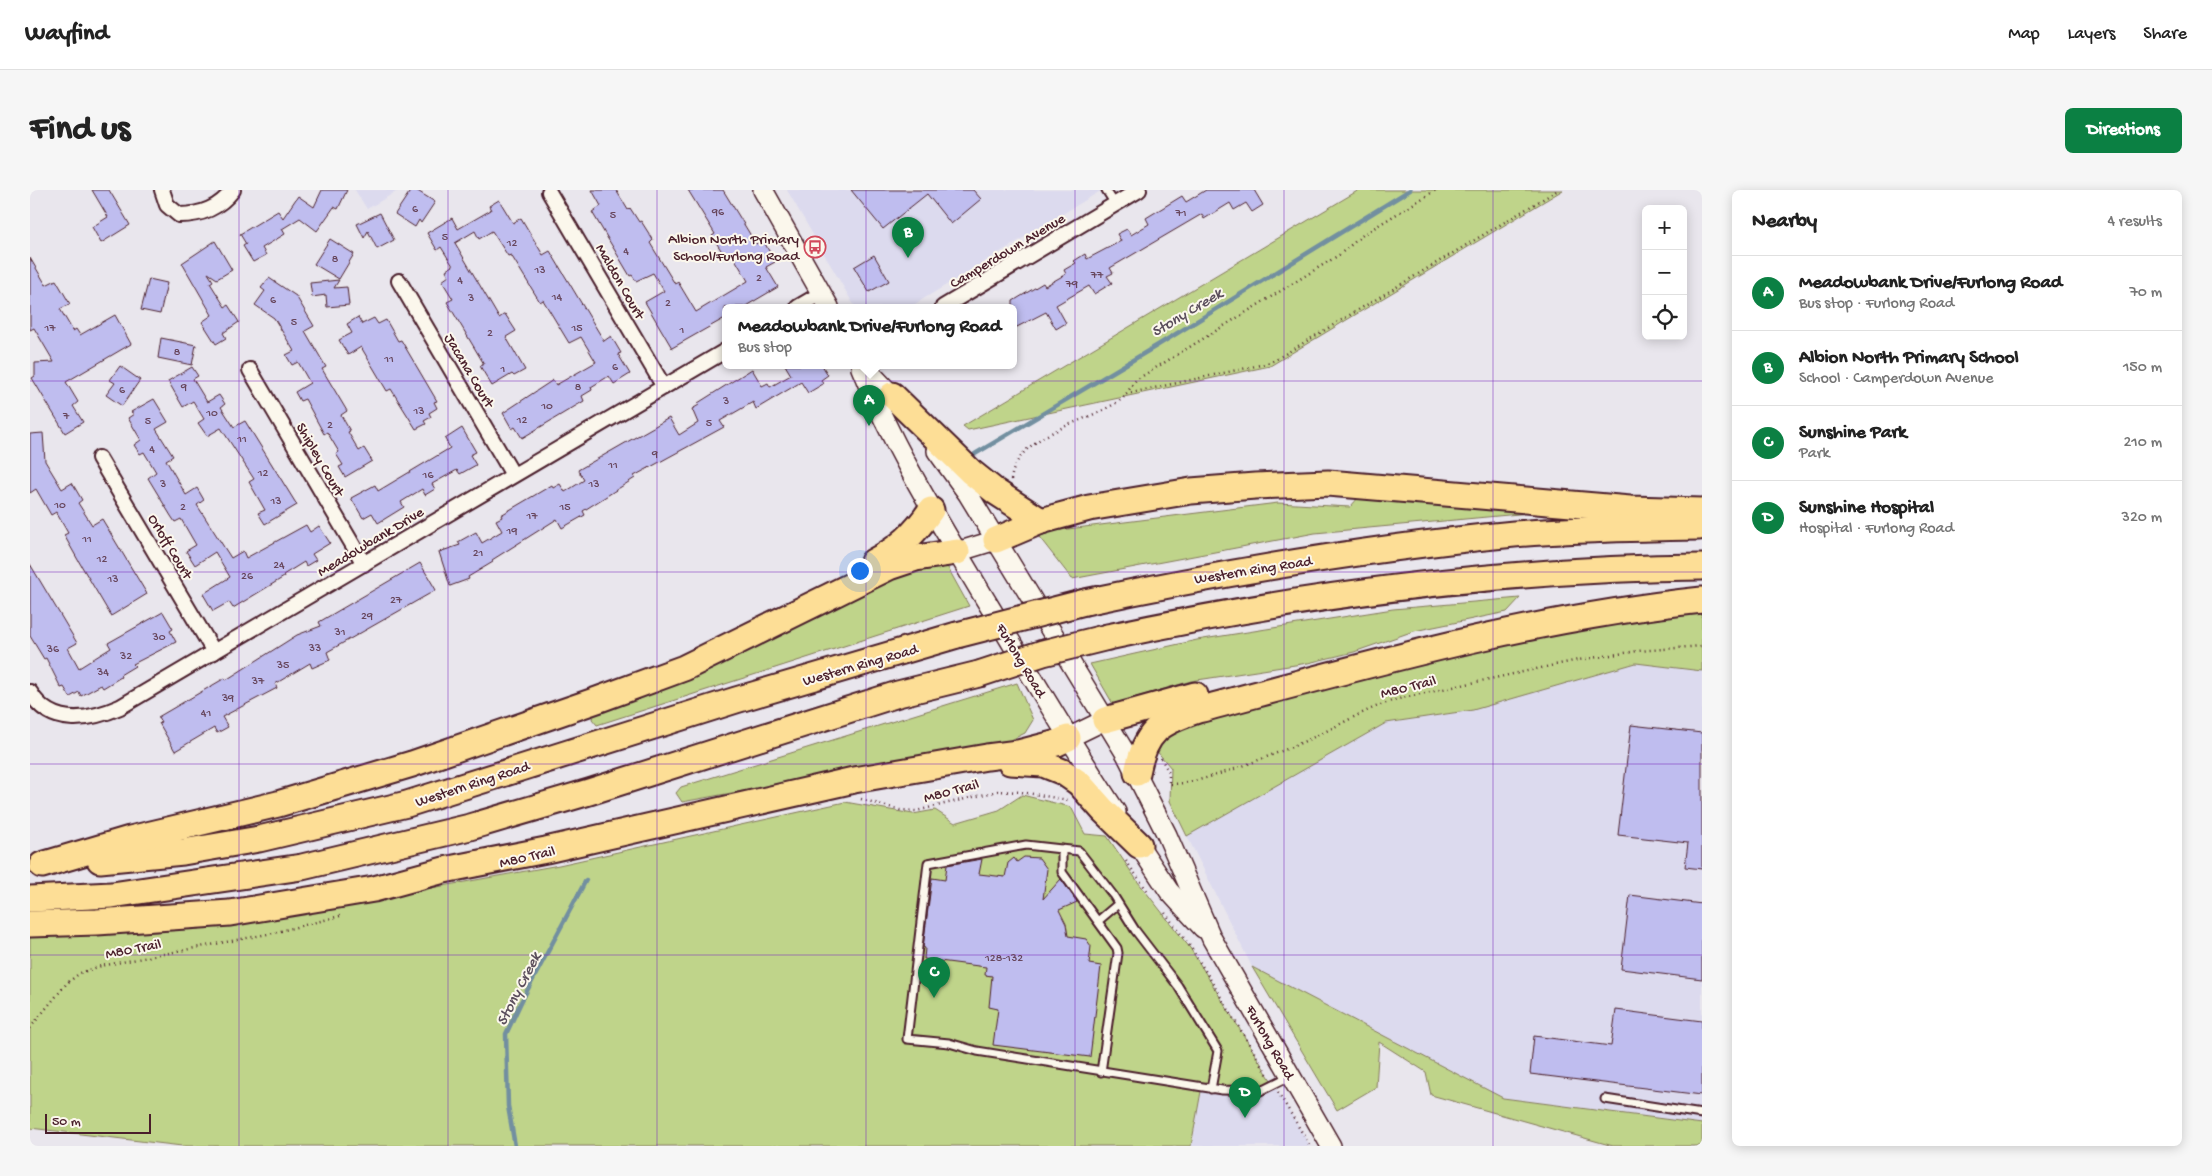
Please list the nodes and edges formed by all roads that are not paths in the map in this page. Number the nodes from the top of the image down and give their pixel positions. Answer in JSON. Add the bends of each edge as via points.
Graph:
{"nodes":[{"id":1,"x":162,"y":190,"type":"edge"},
{"id":2,"x":233,"y":190,"type":"edge"},
{"id":3,"x":763,"y":190,"type":"edge"},
{"id":4,"x":1106,"y":190,"type":"edge"},
{"id":5,"x":1139,"y":190,"type":"edge"},
{"id":6,"x":549,"y":192,"type":"dead end"},
{"id":7,"x":1115,"y":204,"type":"junction"},
{"id":8,"x":399,"y":281,"type":"dead end"},
{"id":9,"x":826,"y":300,"type":"edge"},
{"id":10,"x":810,"y":304,"type":"edge"},
{"id":11,"x":948,"y":304,"type":"edge"},
{"id":12,"x":722,"y":353,"type":"edge"},
{"id":13,"x":864,"y":369,"type":"edge"},
{"id":14,"x":866,"y":369,"type":"edge"},
{"id":15,"x":250,"y":370,"type":"dead end"},
{"id":16,"x":664,"y":387,"type":"junction"},
{"id":17,"x":892,"y":395,"type":"junction"},
{"id":18,"x":99,"y":458,"type":"dead end"},
{"id":19,"x":514,"y":475,"type":"junction"},
{"id":20,"x":931,"y":510,"type":"junction"},
{"id":21,"x":1702,"y":511,"type":"edge"},
{"id":22,"x":1041,"y":521,"type":"junction"},
{"id":23,"x":1702,"y":527,"type":"edge"},
{"id":24,"x":996,"y":540,"type":"junction"},
{"id":25,"x":957,"y":552,"type":"junction"},
{"id":26,"x":364,"y":564,"type":"junction"},
{"id":27,"x":1702,"y":567,"type":"edge"},
{"id":28,"x":1702,"y":600,"type":"edge"},
{"id":29,"x":748,"y":635,"type":"junction"},
{"id":30,"x":214,"y":652,"type":"junction"},
{"id":31,"x":1314,"y":680,"type":"junction"},
{"id":32,"x":30,"y":692,"type":"edge"},
{"id":33,"x":1105,"y":720,"type":"junction"},
{"id":34,"x":1068,"y":738,"type":"junction"},
{"id":35,"x":965,"y":762,"type":"junction"},
{"id":36,"x":1137,"y":773,"type":"junction"},
{"id":37,"x":1062,"y":849,"type":"junction"},
{"id":38,"x":1132,"y":853,"type":"junction"},
{"id":39,"x":36,"y":865,"type":"edge"},
{"id":40,"x":30,"y":899,"type":"edge"},
{"id":41,"x":1118,"y":904,"type":"junction"},
{"id":42,"x":1098,"y":920,"type":"junction"},
{"id":43,"x":30,"y":924,"type":"edge"},
{"id":44,"x":1212,"y":939,"type":"junction"},
{"id":45,"x":1102,"y":1072,"type":"junction"},
{"id":46,"x":1290,"y":1076,"type":"junction"},
{"id":47,"x":1211,"y":1089,"type":"junction"},
{"id":48,"x":1605,"y":1099,"type":"dead end"},
{"id":49,"x":1702,"y":1114,"type":"edge"},
{"id":50,"x":1330,"y":1146,"type":"edge"}],
"edges":[{"from":1,"to":2,"type":"street","via":[[167,206],[179,215],[213,209]]},
{"from":3,"to":9,"type":"main road"},
{"from":4,"to":7,"type":"lane"},
{"from":5,"to":7,"type":"street","name":"Camperdown Avenue"},
{"from":6,"to":16,"type":"street","name":"Maldon Court"},
{"from":7,"to":11,"type":"street","name":"Camperdown Avenue"},
{"from":8,"to":19,"type":"street","name":"Jacana Court"},
{"from":9,"to":10,"type":"street"},
{"from":12,"to":16,"type":"street","name":"Meadowbank Drive"},
{"from":13,"to":20,"type":"main road","name":"Furlong Road","via":[[889,432]]},
{"from":14,"to":17,"type":"main road","name":"Furlong Road"},
{"from":15,"to":26,"type":"street","name":"Shipley Court"},
{"from":16,"to":19,"type":"street","name":"Meadowbank Drive"},
{"from":17,"to":22,"type":"highway","via":[[971,472]]},
{"from":17,"to":24,"type":"main road","name":"Furlong Road","via":[[952,471]]},
{"from":18,"to":30,"type":"street","name":"Orloff Court"},
{"from":19,"to":26,"type":"street","name":"Meadowbank Drive"},
{"from":20,"to":25,"type":"main road","name":"Furlong Road"},
{"from":20,"to":29,"type":"highway","via":[[916,531],[895,550]]},
{"from":21,"to":22,"type":"highway","via":[[1630,509],[1328,483],[1191,491],[1126,500]]},
{"from":22,"to":24,"type":"highway"},
{"from":23,"to":39,"type":"highway","name":"Western Ring Road","bridge":true,"via":[[1515,534],[1430,544],[1259,567],[1085,602],[957,635],[736,700],[397,806],[259,839],[184,852]]},
{"from":24,"to":25,"type":"main road"},
{"from":24,"to":33,"type":"main road","name":"Furlong Road"},
{"from":25,"to":29,"type":"highway","via":[[916,558],[889,567]]},
{"from":25,"to":34,"type":"main road","name":"Furlong Road"},
{"from":26,"to":30,"type":"street","name":"Meadowbank Drive"},
{"from":27,"to":40,"type":"highway","bridge":true,"via":[[1521,576],[1344,595],[1265,606],[1108,637],[898,694],[461,829],[302,867],[112,895]]},
{"from":28,"to":31,"type":"highway","via":[[1527,627],[1428,649]]},
{"from":29,"to":39,"type":"highway","via":[[684,668],[412,764],[278,804]]},
{"from":30,"to":32,"type":"street","name":"Meadowbank Drive","via":[[120,707],[90,717],[56,716],[38,705]]},
{"from":31,"to":33,"type":"highway","via":[[1222,688]]},
{"from":31,"to":36,"type":"highway","via":[[1169,720],[1148,739]]},
{"from":33,"to":34,"type":"main road"},
{"from":33,"to":36,"type":"main road","name":"Furlong Road"},
{"from":34,"to":35,"type":"highway","via":[[1033,750]]},
{"from":34,"to":38,"type":"main road","name":"Furlong Road"},
{"from":35,"to":38,"type":"highway","via":[[1043,764],[1063,772],[1084,787]]},
{"from":35,"to":43,"type":"highway","via":[[854,780],[444,870],[368,890],[230,913]]},
{"from":36,"to":44,"type":"main road","name":"Furlong Road"},
{"from":37,"to":41,"type":"lane","via":[[1079,851]]},
{"from":37,"to":42,"type":"lane","via":[[1062,872]]},
{"from":37,"to":45,"type":"lane","via":[[1026,845],[928,863],[907,1039],[949,1043],[977,1051]]},
{"from":38,"to":44,"type":"main road","name":"Furlong Road"},
{"from":41,"to":42,"type":"lane"},
{"from":41,"to":47,"type":"lane","via":[[1178,986],[1218,1051]]},
{"from":42,"to":45,"type":"lane","via":[[1118,953]]},
{"from":44,"to":46,"type":"main road","name":"Furlong Road"},
{"from":45,"to":47,"type":"lane"},
{"from":46,"to":47,"type":"lane","via":[[1260,1091]]},
{"from":46,"to":50,"type":"main road","name":"Furlong Road"},
{"from":48,"to":49,"type":"lane"}]}
